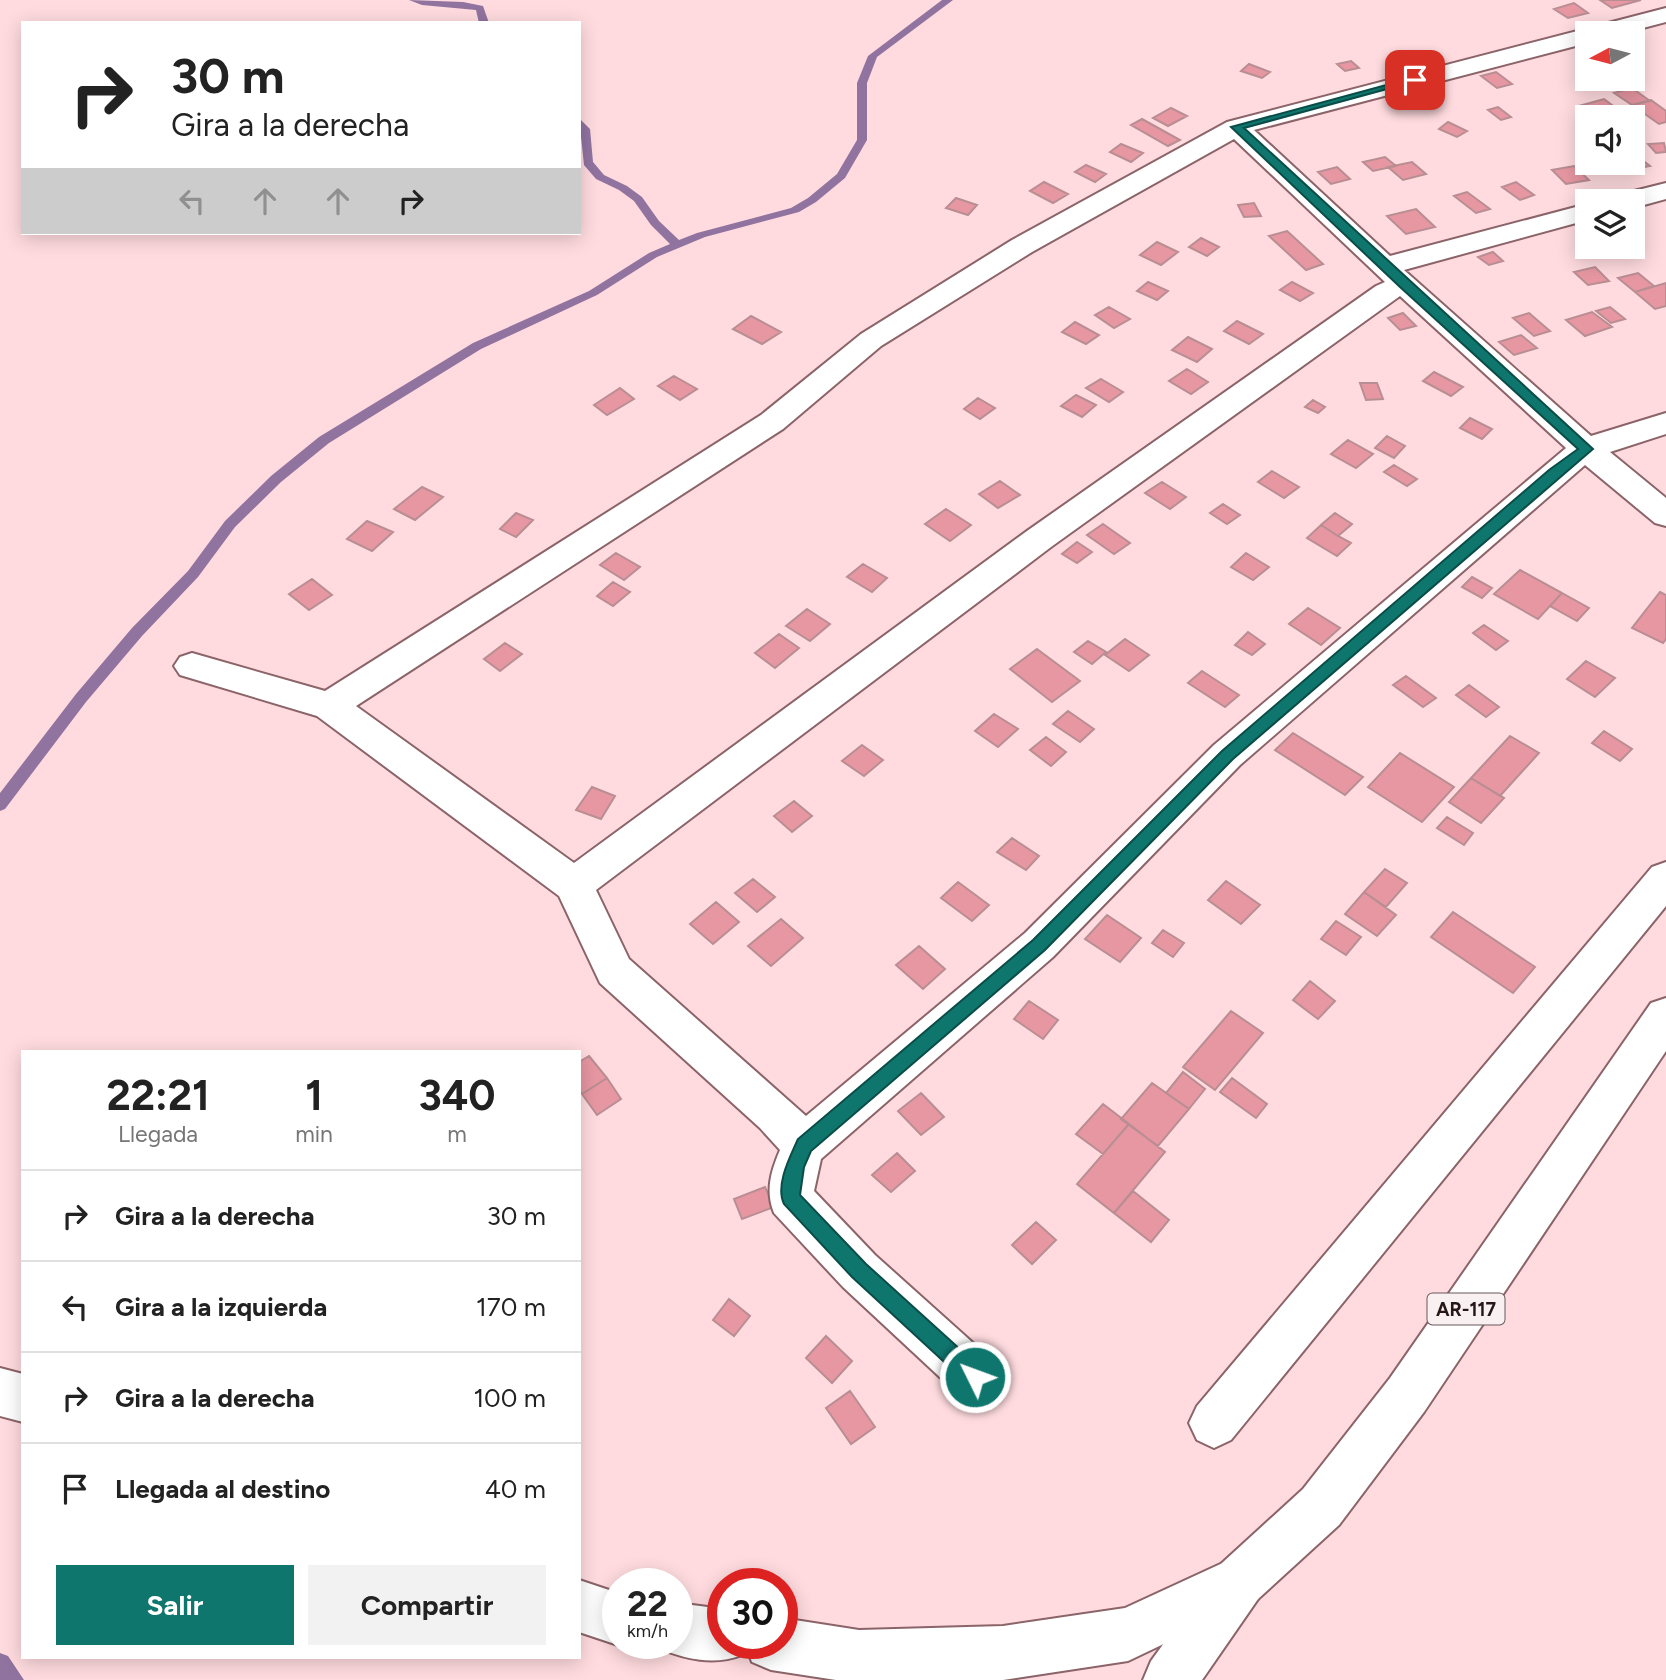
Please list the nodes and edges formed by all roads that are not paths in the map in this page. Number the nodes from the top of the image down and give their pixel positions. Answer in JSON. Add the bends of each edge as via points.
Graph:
{"nodes":[{"id":1,"x":1666,"y":15,"type":"edge"},
{"id":2,"x":1643,"y":21,"type":"edge"},
{"id":3,"x":1575,"y":39,"type":"edge"},
{"id":4,"x":1236,"y":127,"type":"junction"},
{"id":5,"x":1666,"y":191,"type":"edge"},
{"id":6,"x":1645,"y":196,"type":"edge"},
{"id":7,"x":1575,"y":216,"type":"edge"},
{"id":8,"x":1395,"y":275,"type":"junction"},
{"id":9,"x":1666,"y":423,"type":"edge"},
{"id":10,"x":1586,"y":449,"type":"junction"},
{"id":11,"x":1666,"y":515,"type":"edge"},
{"id":12,"x":192,"y":666,"type":"dead end"},
{"id":13,"x":329,"y":706,"type":"junction"},
{"id":14,"x":1666,"y":878,"type":"edge"},
{"id":15,"x":574,"y":885,"type":"junction"},
{"id":16,"x":1666,"y":1017,"type":"edge"},
{"id":17,"x":804,"y":1145,"type":"junction"},
{"id":18,"x":975,"y":1377,"type":"dead end"},
{"id":19,"x":0,"y":1392,"type":"edge"},
{"id":20,"x":21,"y":1397,"type":"edge"},
{"id":21,"x":1214,"y":1423,"type":"dead end"},
{"id":22,"x":1240,"y":1581,"type":"junction"},
{"id":23,"x":581,"y":1607,"type":"edge"},
{"id":24,"x":602,"y":1614,"type":"edge"},
{"id":25,"x":798,"y":1647,"type":"edge"},
{"id":26,"x":1170,"y":1680,"type":"edge"}],
"edges":[{"from":1,"to":2,"type":"street"},
{"from":3,"to":4,"type":"street"},
{"from":4,"to":8,"type":"street"},
{"from":4,"to":13,"type":"street","via":[[1022,246],[871,340],[772,422]]},
{"from":5,"to":6,"type":"street"},
{"from":7,"to":8,"type":"street"},
{"from":8,"to":10,"type":"street"},
{"from":8,"to":15,"type":"street","via":[[1386,292],[1039,539]]},
{"from":9,"to":10,"type":"street"},
{"from":10,"to":11,"type":"street"},
{"from":10,"to":17,"type":"street","via":[[1227,755],[1039,945]]},
{"from":12,"to":13,"type":"street"},
{"from":13,"to":15,"type":"street"},
{"from":14,"to":21,"type":"street"},
{"from":15,"to":17,"type":"street","via":[[614,971]]},
{"from":16,"to":22,"type":"street","number":"AR-117","via":[[1407,1395],[1321,1507]]},
{"from":17,"to":18,"type":"street","via":[[790,1198],[859,1271]]},
{"from":19,"to":20,"type":"street"},
{"from":22,"to":25,"type":"street","via":[[1128,1634],[1003,1653],[859,1657]]},
{"from":22,"to":26,"type":"street","number":"AR-117"},
{"from":23,"to":24,"type":"street"}]}
